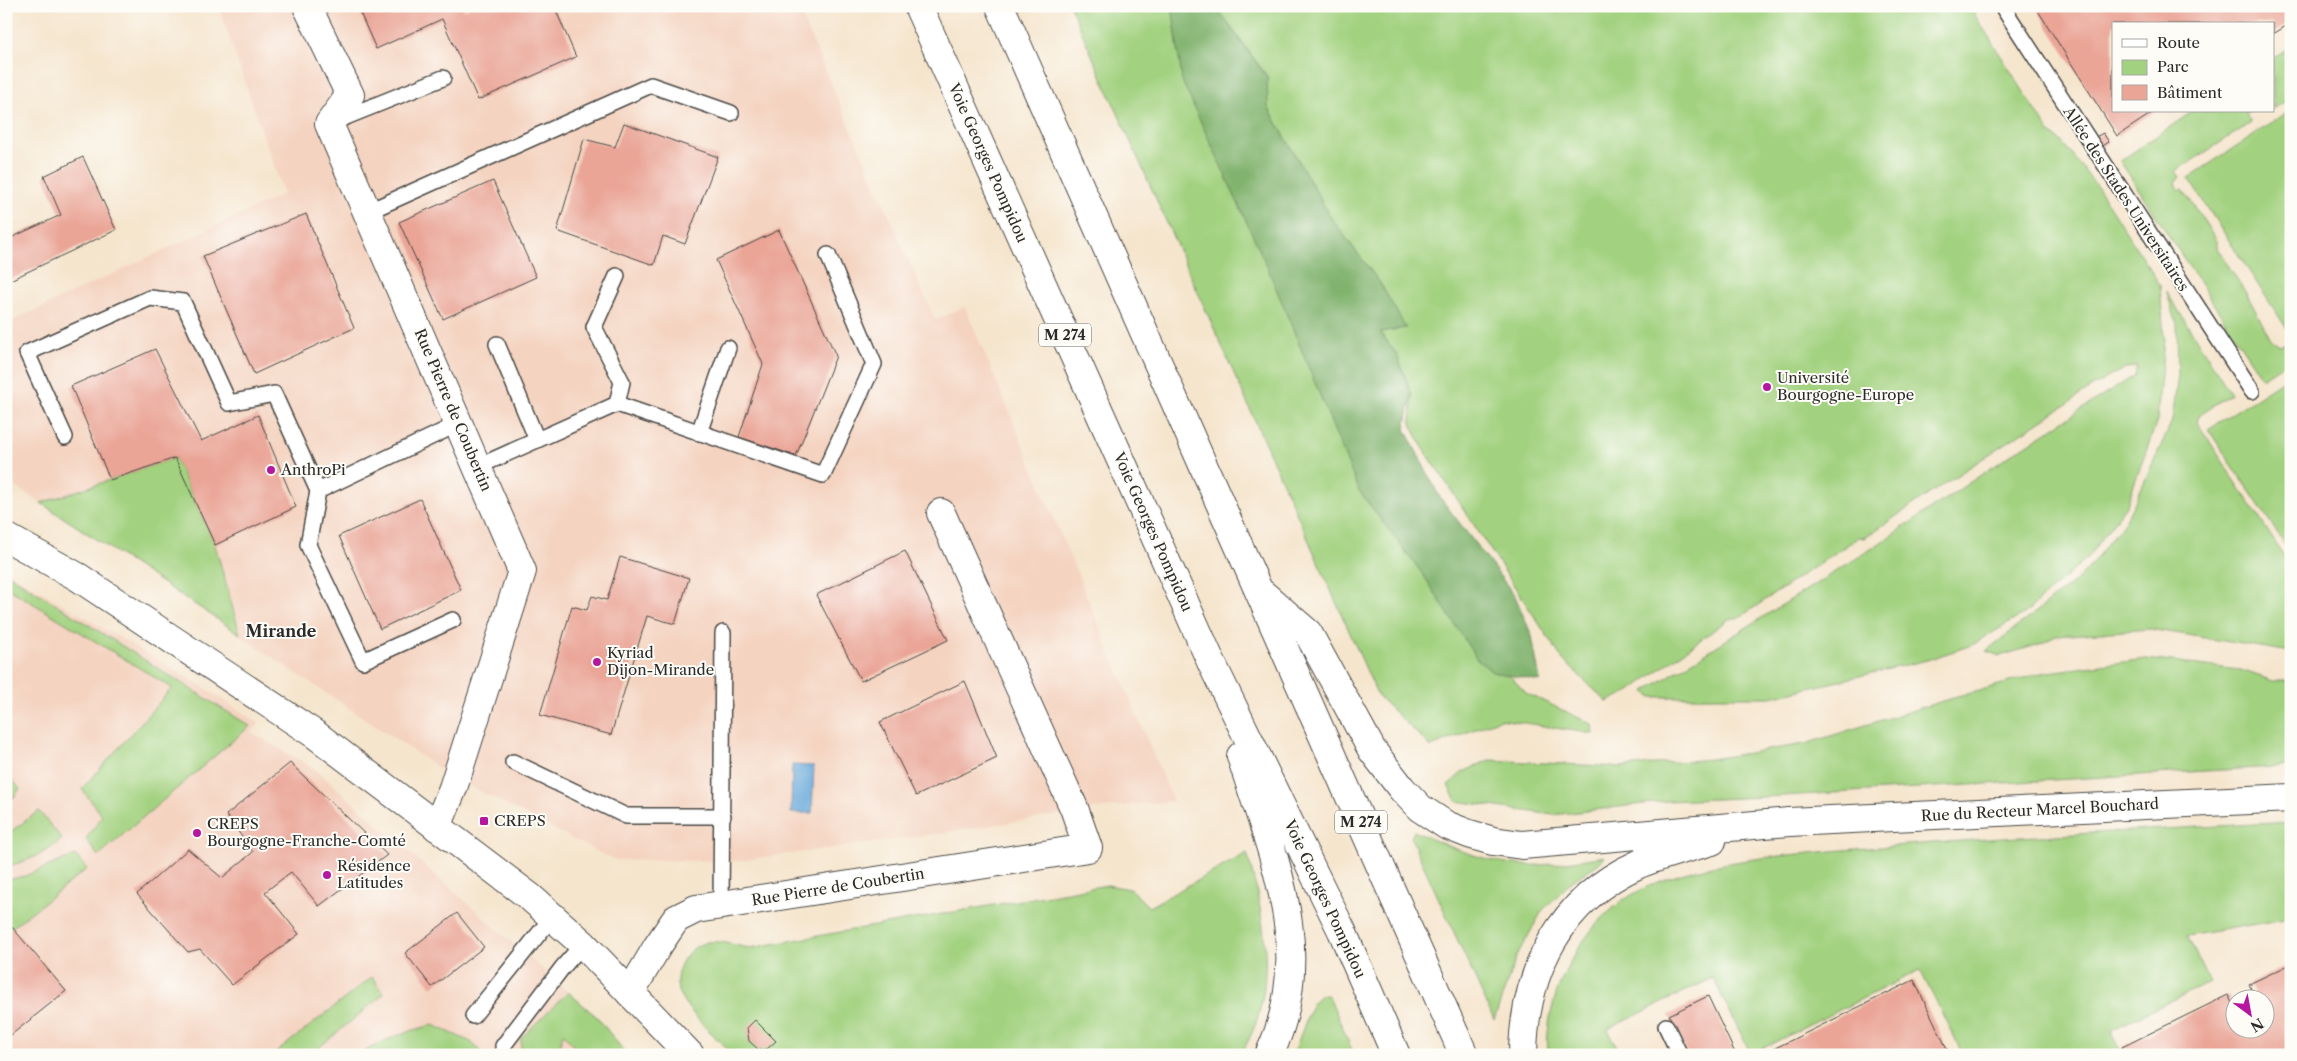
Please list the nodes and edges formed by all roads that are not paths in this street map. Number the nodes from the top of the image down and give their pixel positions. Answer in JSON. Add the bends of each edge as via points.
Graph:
{"nodes":[{"id":1,"x":308,"y":6,"type":"edge"},
{"id":2,"x":918,"y":6,"type":"edge"},
{"id":3,"x":1000,"y":6,"type":"edge"},
{"id":4,"x":2002,"y":6,"type":"edge"},
{"id":5,"x":443,"y":78,"type":"dead end"},
{"id":6,"x":731,"y":113,"type":"dead end"},
{"id":7,"x":329,"y":124,"type":"junction"},
{"id":8,"x":367,"y":212,"type":"junction"},
{"id":9,"x":828,"y":255,"type":"dead end"},
{"id":10,"x":617,"y":276,"type":"dead end"},
{"id":11,"x":497,"y":344,"type":"dead end"},
{"id":12,"x":728,"y":348,"type":"dead end"},
{"id":13,"x":2252,"y":391,"type":"dead end"},
{"id":14,"x":617,"y":404,"type":"junction"},
{"id":15,"x":458,"y":424,"type":"junction"},
{"id":16,"x":699,"y":433,"type":"junction"},
{"id":17,"x":65,"y":436,"type":"dead end"},
{"id":18,"x":537,"y":440,"type":"junction"},
{"id":19,"x":477,"y":467,"type":"junction"},
{"id":20,"x":318,"y":491,"type":"junction"},
{"id":21,"x":941,"y":513,"type":"dead end"},
{"id":22,"x":6,"y":537,"type":"edge"},
{"id":23,"x":1257,"y":589,"type":"junction"},
{"id":24,"x":453,"y":620,"type":"dead end"},
{"id":25,"x":723,"y":633,"type":"dead end"},
{"id":26,"x":1212,"y":664,"type":"junction"},
{"id":27,"x":513,"y":762,"type":"dead end"},
{"id":28,"x":2291,"y":798,"type":"edge"},
{"id":29,"x":723,"y":816,"type":"junction"},
{"id":30,"x":1788,"y":822,"type":"junction"},
{"id":31,"x":437,"y":827,"type":"junction"},
{"id":32,"x":721,"y":907,"type":"junction"},
{"id":33,"x":553,"y":916,"type":"junction"},
{"id":34,"x":583,"y":944,"type":"junction"},
{"id":35,"x":630,"y":993,"type":"junction"},
{"id":36,"x":473,"y":1016,"type":"dead end"},
{"id":37,"x":1666,"y":1026,"type":"dead end"},
{"id":38,"x":503,"y":1046,"type":"dead end"},
{"id":39,"x":690,"y":1055,"type":"edge"},
{"id":40,"x":1269,"y":1055,"type":"edge"},
{"id":41,"x":1396,"y":1055,"type":"edge"},
{"id":42,"x":1464,"y":1055,"type":"edge"},
{"id":43,"x":1523,"y":1055,"type":"edge"},
{"id":44,"x":1680,"y":1055,"type":"edge"}],
"edges":[{"from":1,"to":7,"type":"main road","via":[[350,95]]},
{"from":2,"to":26,"type":"main road","name":"Voie Georges Pompidou","number":"M 274"},
{"from":3,"to":23,"type":"main road","number":"M 274"},
{"from":4,"to":13,"type":"lane","name":"Allée des Stades Universitaires"},
{"from":5,"to":7,"type":"lane"},
{"from":6,"to":8,"type":"lane","via":[[651,85]]},
{"from":7,"to":8,"type":"main road","name":"Rue Pierre de Coubertin"},
{"from":8,"to":15,"type":"main road","name":"Rue Pierre de Coubertin"},
{"from":9,"to":16,"type":"lane","via":[[874,364],[823,476]]},
{"from":10,"to":14,"type":"lane","via":[[594,327],[622,382]]},
{"from":11,"to":18,"type":"lane"},
{"from":12,"to":16,"type":"lane"},
{"from":14,"to":16,"type":"lane"},
{"from":14,"to":18,"type":"lane"},
{"from":15,"to":19,"type":"main road","name":"Rue Pierre de Coubertin"},
{"from":15,"to":20,"type":"lane"},
{"from":17,"to":20,"type":"lane","via":[[27,353],[150,298],[183,302],[229,403],[274,394]]},
{"from":18,"to":19,"type":"lane"},
{"from":19,"to":31,"type":"main road","name":"Rue Pierre de Coubertin","via":[[522,571],[454,788]]},
{"from":20,"to":24,"type":"lane","via":[[308,545],[363,662]]},
{"from":21,"to":32,"type":"main road","name":"Rue Pierre de Coubertin","via":[[1074,808],[1088,848]]},
{"from":22,"to":31,"type":"main road","via":[[78,577],[316,735]]},
{"from":23,"to":30,"type":"main road","via":[[1308,633],[1372,750],[1420,808],[1446,825],[1493,841],[1522,845]]},
{"from":23,"to":42,"type":"main road","number":"M 274"},
{"from":25,"to":29,"type":"lane"},
{"from":26,"to":40,"type":"main road","via":[[1288,914],[1292,945],[1289,982]]},
{"from":26,"to":41,"type":"main road","name":"Voie Georges Pompidou","number":"M 274","via":[[1342,931]]},
{"from":27,"to":29,"type":"lane","via":[[626,816]]},
{"from":28,"to":30,"type":"main road","name":"Rue du Recteur Marcel Bouchard"},
{"from":29,"to":32,"type":"lane"},
{"from":30,"to":43,"type":"main road","via":[[1669,852],[1612,878],[1593,892],[1558,932],[1540,961],[1530,993]]},
{"from":31,"to":33,"type":"main road"},
{"from":32,"to":35,"type":"main road","name":"Rue Pierre de Coubertin","via":[[696,909],[676,919]]},
{"from":33,"to":34,"type":"main road"},
{"from":33,"to":36,"type":"lane"},
{"from":34,"to":35,"type":"main road"},
{"from":34,"to":38,"type":"lane"},
{"from":35,"to":39,"type":"main road"},
{"from":37,"to":44,"type":"lane"}]}
